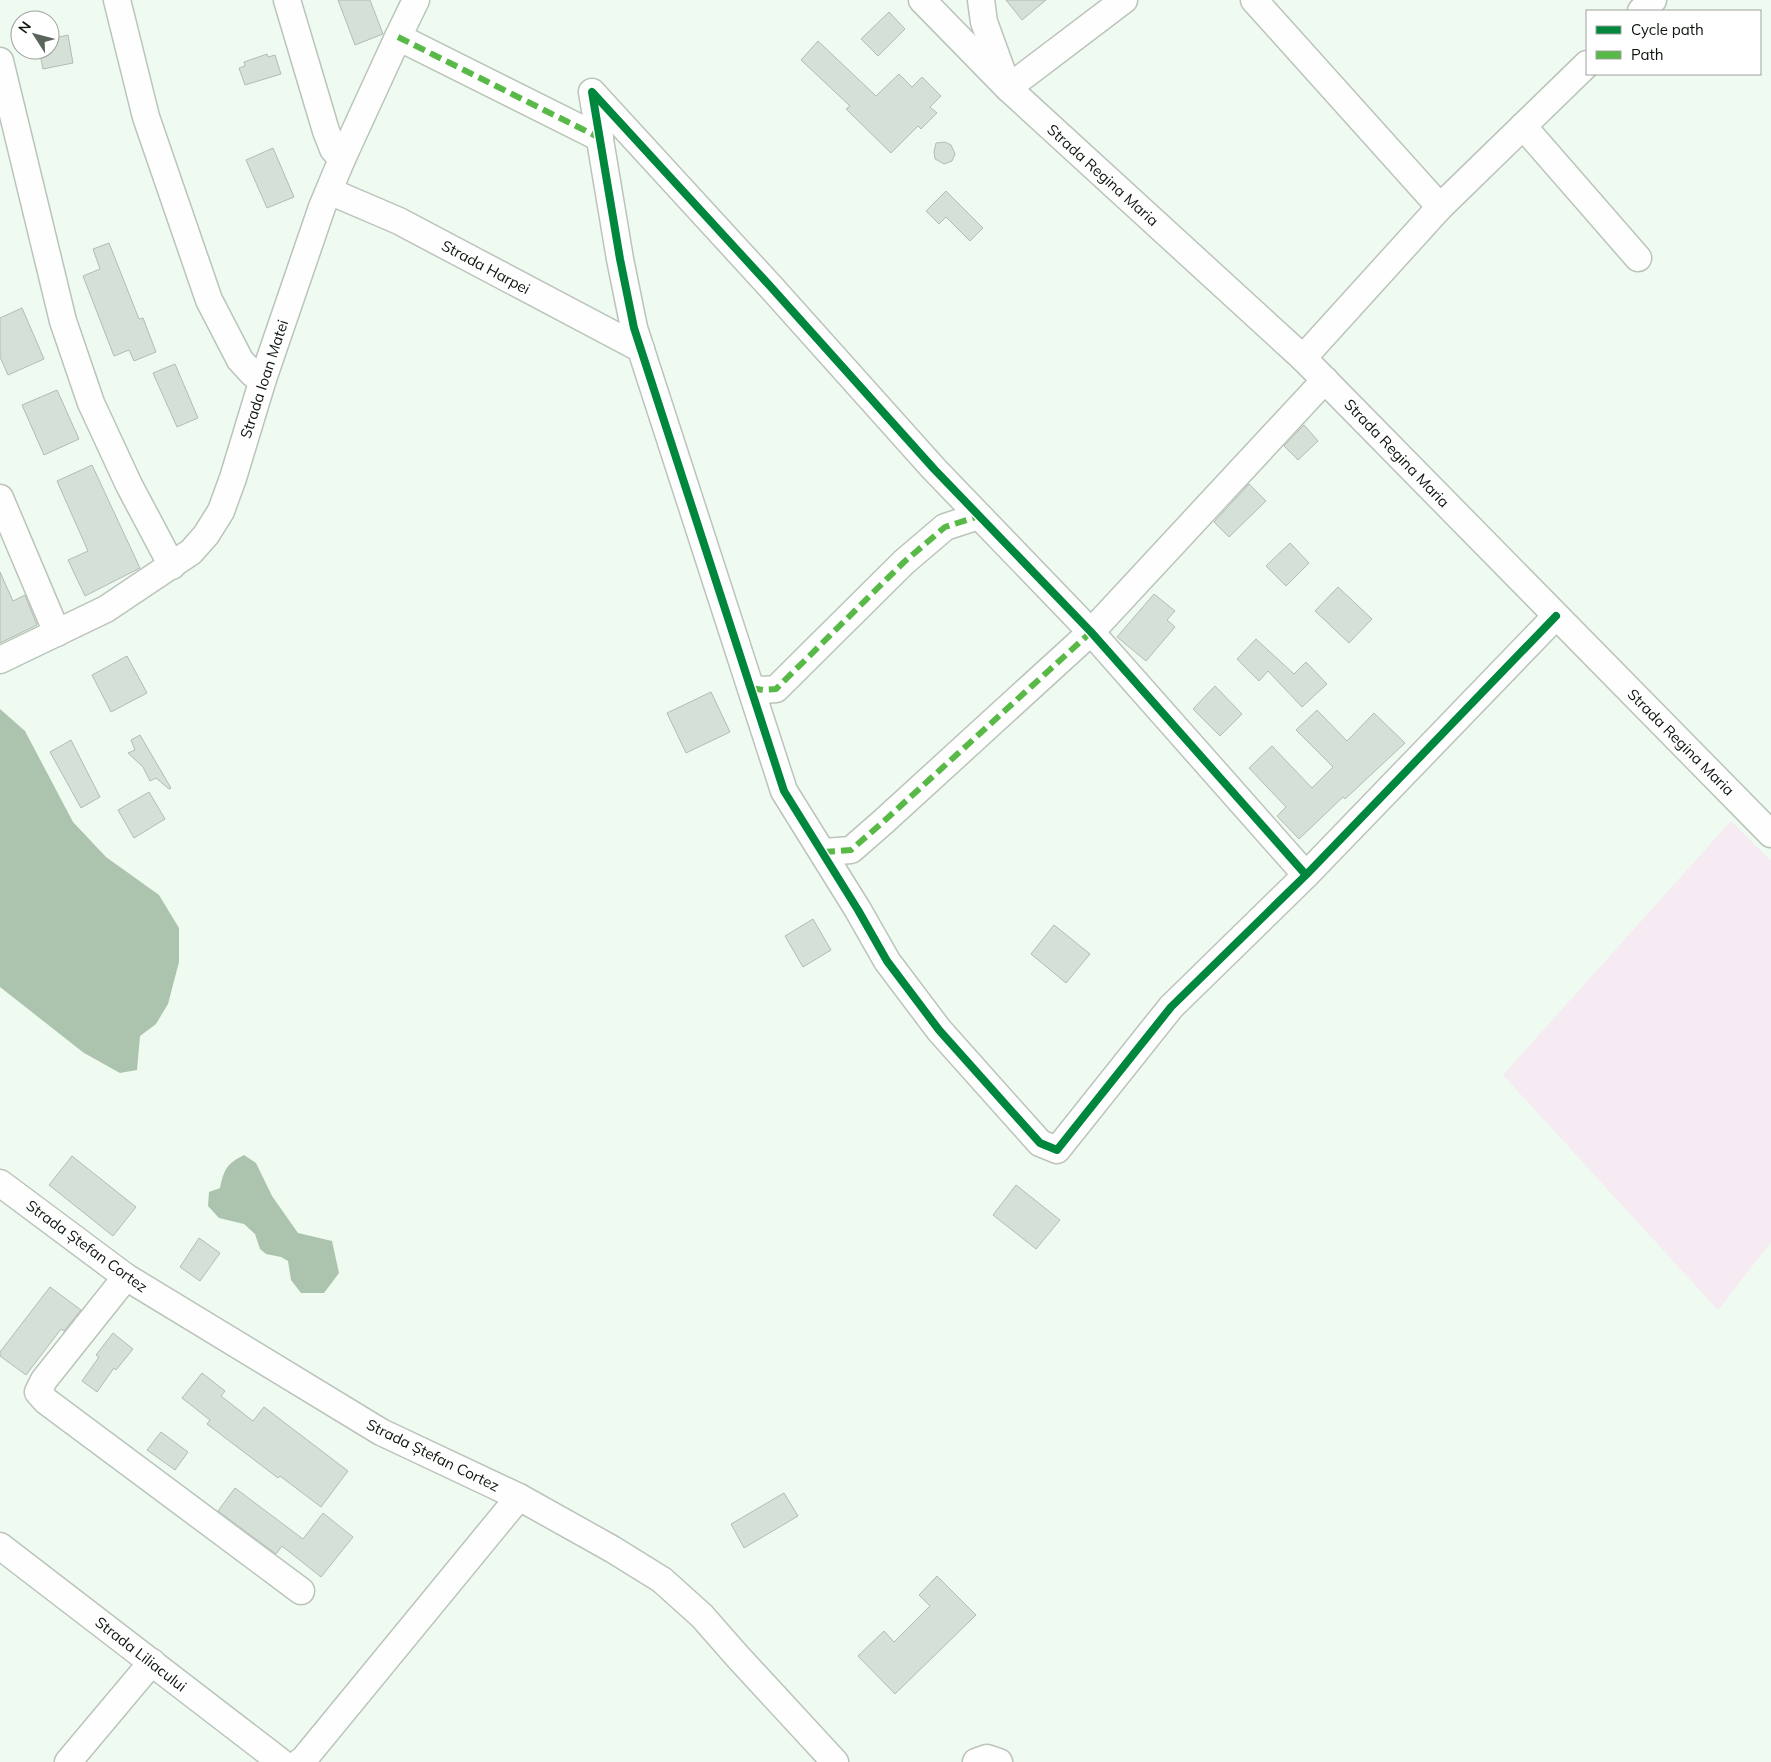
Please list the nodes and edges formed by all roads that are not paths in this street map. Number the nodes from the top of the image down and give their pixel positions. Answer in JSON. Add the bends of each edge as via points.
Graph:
{"nodes":[{"id":1,"x":117,"y":0,"type":"edge"},
{"id":2,"x":287,"y":0,"type":"edge"},
{"id":3,"x":416,"y":0,"type":"edge"},
{"id":4,"x":922,"y":0,"type":"edge"},
{"id":5,"x":980,"y":0,"type":"edge"},
{"id":6,"x":1124,"y":0,"type":"edge"},
{"id":7,"x":1254,"y":0,"type":"edge"},
{"id":8,"x":1653,"y":0,"type":"edge"},
{"id":9,"x":1642,"y":10,"type":"edge"},
{"id":10,"x":398,"y":36,"type":"junction"},
{"id":11,"x":0,"y":61,"type":"edge"},
{"id":12,"x":1586,"y":65,"type":"edge"},
{"id":13,"x":1008,"y":88,"type":"junction"},
{"id":14,"x":1523,"y":126,"type":"junction"},
{"id":15,"x":600,"y":138,"type":"junction"},
{"id":16,"x":342,"y":159,"type":"junction"},
{"id":17,"x":329,"y":192,"type":"junction"},
{"id":18,"x":1440,"y":207,"type":"junction"},
{"id":19,"x":1638,"y":258,"type":"dead end"},
{"id":20,"x":641,"y":349,"type":"junction"},
{"id":21,"x":1303,"y":358,"type":"junction"},
{"id":22,"x":263,"y":379,"type":"junction"},
{"id":23,"x":1325,"y":380,"type":"junction"},
{"id":24,"x":0,"y":498,"type":"edge"},
{"id":25,"x":979,"y":516,"type":"junction"},
{"id":26,"x":172,"y":566,"type":"junction"},
{"id":27,"x":1556,"y":616,"type":"junction"},
{"id":28,"x":1091,"y":632,"type":"junction"},
{"id":29,"x":57,"y":633,"type":"junction"},
{"id":30,"x":0,"y":660,"type":"edge"},
{"id":31,"x":751,"y":688,"type":"junction"},
{"id":32,"x":1771,"y":834,"type":"edge"},
{"id":33,"x":823,"y":852,"type":"junction"},
{"id":34,"x":1306,"y":875,"type":"junction"},
{"id":35,"x":0,"y":1183,"type":"edge"},
{"id":36,"x":126,"y":1277,"type":"junction"},
{"id":37,"x":518,"y":1497,"type":"junction"},
{"id":38,"x":0,"y":1546,"type":"edge"},
{"id":39,"x":301,"y":1591,"type":"dead end"},
{"id":40,"x":152,"y":1662,"type":"junction"},
{"id":41,"x":68,"y":1762,"type":"edge"},
{"id":42,"x":281,"y":1762,"type":"edge"},
{"id":43,"x":300,"y":1762,"type":"edge"},
{"id":44,"x":835,"y":1762,"type":"edge"},
{"id":45,"x":976,"y":1762,"type":"edge"},
{"id":46,"x":999,"y":1762,"type":"edge"}],
"edges":[{"from":1,"to":22,"type":"street","via":[[146,117],[209,300],[240,360],[253,374]]},
{"from":2,"to":16,"type":"street","via":[[326,131]]},
{"from":3,"to":10,"type":"street","name":"Strada Ioan Matei"},
{"from":4,"to":13,"type":"street"},
{"from":5,"to":13,"type":"street","name":"Strada Regina Maria","via":[[984,22]]},
{"from":6,"to":13,"type":"street"},
{"from":7,"to":18,"type":"street"},
{"from":8,"to":9,"type":"street"},
{"from":10,"to":15,"type":"street"},
{"from":10,"to":16,"type":"street","name":"Strada Ioan Matei"},
{"from":11,"to":26,"type":"street","via":[[63,321],[88,394],[129,484]]},
{"from":12,"to":14,"type":"street"},
{"from":13,"to":21,"type":"street","name":"Strada Regina Maria"},
{"from":14,"to":18,"type":"street"},
{"from":14,"to":19,"type":"street"},
{"from":15,"to":20,"type":"street","via":[[620,259]]},
{"from":15,"to":25,"type":"street","via":[[592,92]]},
{"from":16,"to":17,"type":"street","name":"Strada Ioan Matei"},
{"from":17,"to":20,"type":"street","name":"Strada Harpei","via":[[399,221]]},
{"from":17,"to":22,"type":"street","name":"Strada Ioan Matei"},
{"from":18,"to":21,"type":"street"},
{"from":20,"to":31,"type":"street"},
{"from":21,"to":23,"type":"street","name":"Strada Regina Maria"},
{"from":22,"to":26,"type":"street","name":"Strada Ioan Matei","via":[[221,511],[191,552]]},
{"from":23,"to":27,"type":"street","name":"Strada Regina Maria"},
{"from":23,"to":28,"type":"street"},
{"from":24,"to":29,"type":"street"},
{"from":25,"to":28,"type":"street"},
{"from":25,"to":31,"type":"street","via":[[945,527],[904,562],[776,689]]},
{"from":26,"to":29,"type":"street","name":"Strada Ioan Matei","via":[[106,609]]},
{"from":27,"to":32,"type":"street","name":"Strada Regina Maria"},
{"from":27,"to":34,"type":"street"},
{"from":28,"to":33,"type":"street","via":[[851,850]]},
{"from":28,"to":34,"type":"street"},
{"from":29,"to":30,"type":"street","name":"Strada Ioan Matei"},
{"from":31,"to":33,"type":"street","via":[[784,791]]},
{"from":33,"to":34,"type":"street","via":[[887,961],[939,1030],[1040,1143],[1057,1150],[1171,1007]]},
{"from":35,"to":36,"type":"street","name":"Strada Ștefan Cortez"},
{"from":36,"to":37,"type":"street","name":"Strada Ștefan Cortez","via":[[381,1432]]},
{"from":36,"to":39,"type":"street","via":[[44,1380],[38,1392]]},
{"from":37,"to":43,"type":"street"},
{"from":37,"to":44,"type":"street","name":"Strada Ștefan Cortez","via":[[662,1580],[702,1616]]},
{"from":38,"to":40,"type":"street","name":"Strada Liliacului"},
{"from":40,"to":41,"type":"street"},
{"from":40,"to":42,"type":"street","name":"Strada Liliacului"},
{"from":45,"to":46,"type":"street","via":[[987,1758]]}]}
